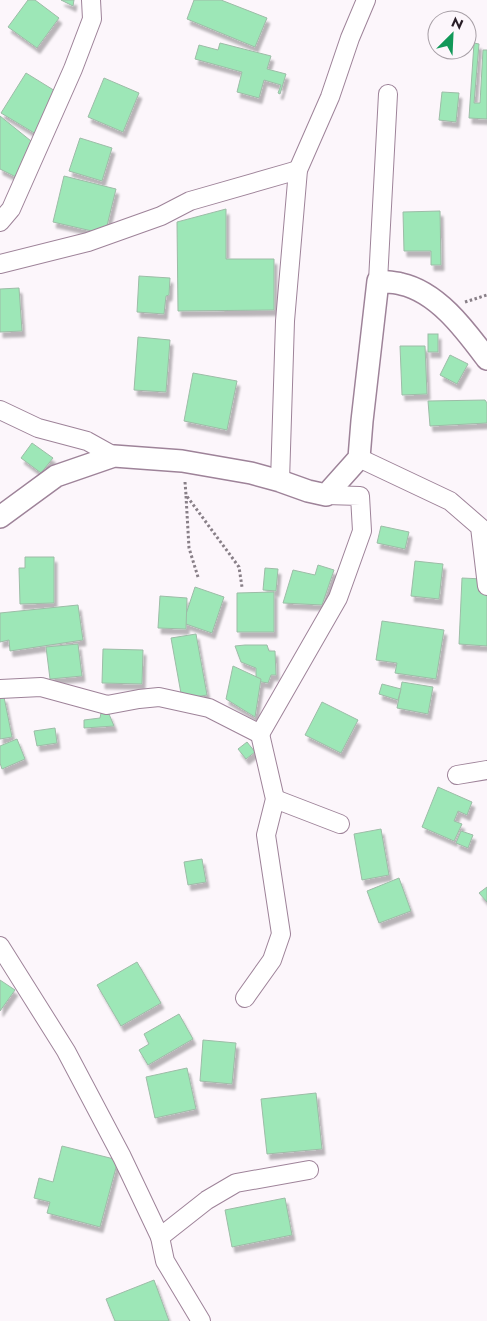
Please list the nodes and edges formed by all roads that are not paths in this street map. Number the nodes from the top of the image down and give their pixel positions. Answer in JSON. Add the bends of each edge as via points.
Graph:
{"nodes":[{"id":1,"x":91,"y":0,"type":"edge"},
{"id":2,"x":366,"y":0,"type":"edge"},
{"id":3,"x":388,"y":94,"type":"dead end"},
{"id":4,"x":298,"y":170,"type":"junction"},
{"id":5,"x":0,"y":222,"type":"edge"},
{"id":6,"x":0,"y":264,"type":"edge"},
{"id":7,"x":378,"y":281,"type":"junction"},
{"id":8,"x":487,"y":359,"type":"edge"},
{"id":9,"x":0,"y":410,"type":"edge"},
{"id":10,"x":114,"y":456,"type":"junction"},
{"id":11,"x":360,"y":458,"type":"junction"},
{"id":12,"x":280,"y":481,"type":"junction"},
{"id":13,"x":326,"y":495,"type":"junction"},
{"id":14,"x":0,"y":517,"type":"edge"},
{"id":15,"x":487,"y":586,"type":"edge"},
{"id":16,"x":0,"y":689,"type":"edge"},
{"id":17,"x":260,"y":734,"type":"junction"},
{"id":18,"x":487,"y":770,"type":"edge"},
{"id":19,"x":457,"y":776,"type":"dead end"},
{"id":20,"x":275,"y":799,"type":"junction"},
{"id":21,"x":340,"y":824,"type":"dead end"},
{"id":22,"x":0,"y":946,"type":"edge"},
{"id":23,"x":245,"y":998,"type":"dead end"},
{"id":24,"x":309,"y":1170,"type":"dead end"},
{"id":25,"x":160,"y":1237,"type":"junction"},
{"id":26,"x":201,"y":1321,"type":"edge"}],
"edges":[{"from":1,"to":5,"type":"street","via":[[92,19],[73,69],[11,209]]},
{"from":2,"to":4,"type":"street","via":[[330,97]]},
{"from":3,"to":7,"type":"street"},
{"from":4,"to":6,"type":"street","via":[[190,201],[161,216],[88,242]]},
{"from":4,"to":12,"type":"street","via":[[285,321]]},
{"from":7,"to":8,"type":"street","via":[[403,284],[446,309]]},
{"from":7,"to":11,"type":"street"},
{"from":9,"to":10,"type":"street","via":[[38,428],[87,441]]},
{"from":10,"to":12,"type":"street","via":[[182,461]]},
{"from":10,"to":14,"type":"street","via":[[56,476]]},
{"from":11,"to":13,"type":"street"},
{"from":11,"to":15,"type":"street","via":[[450,501],[480,527]]},
{"from":12,"to":13,"type":"street"},
{"from":13,"to":17,"type":"street","via":[[360,496],[362,531],[338,598]]},
{"from":16,"to":17,"type":"street","via":[[41,687],[107,705],[159,697],[209,708]]},
{"from":17,"to":20,"type":"street"},
{"from":18,"to":19,"type":"street"},
{"from":20,"to":21,"type":"street"},
{"from":20,"to":23,"type":"street","via":[[266,835],[281,934],[272,960]]},
{"from":22,"to":25,"type":"street","via":[[66,1051]]},
{"from":24,"to":25,"type":"street","via":[[236,1183],[207,1200]]},
{"from":25,"to":26,"type":"street","via":[[165,1261]]}]}
